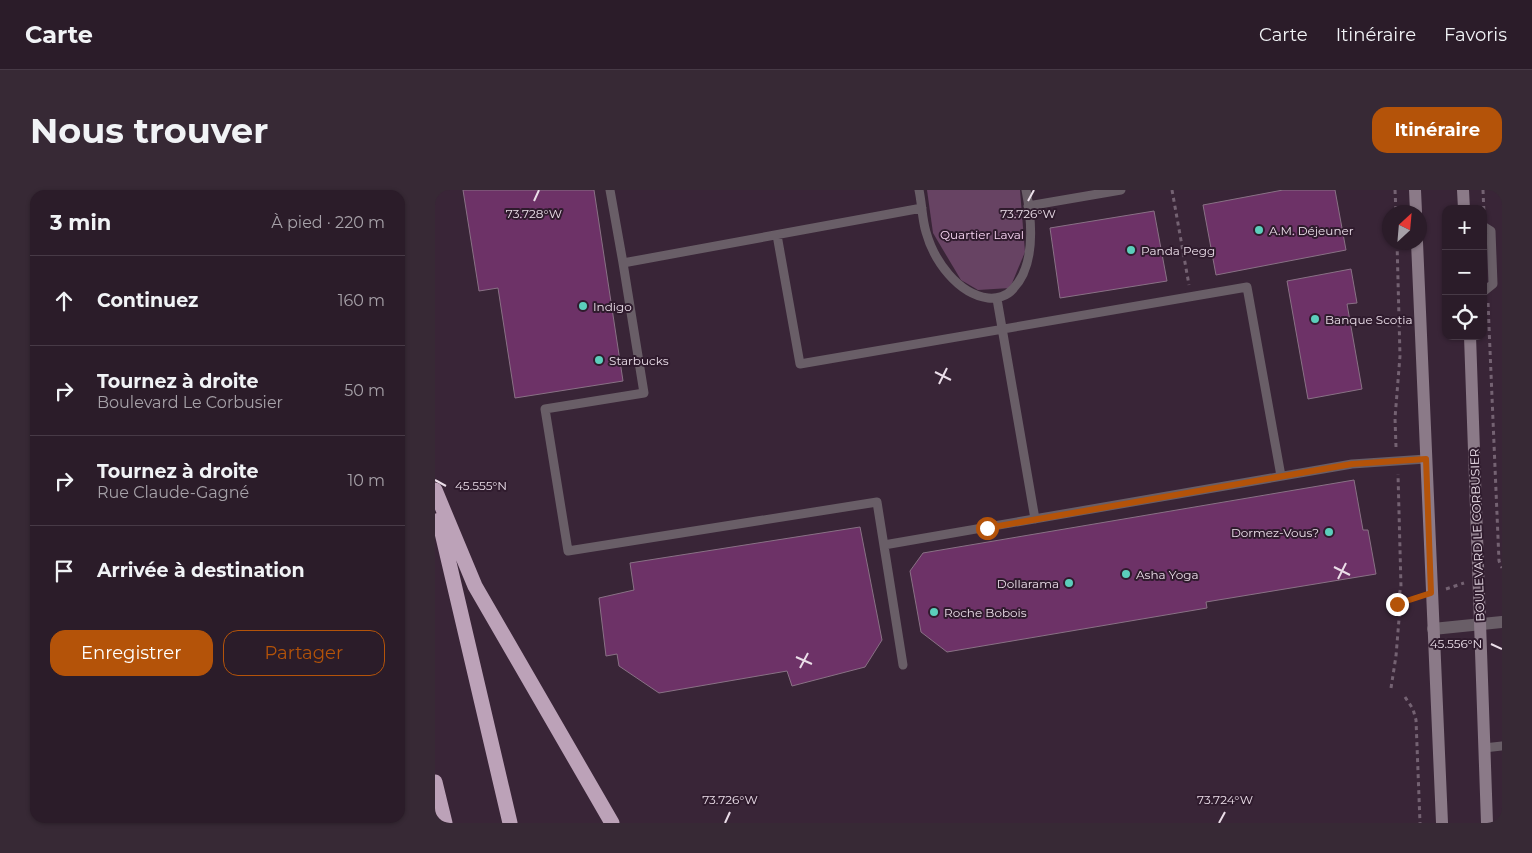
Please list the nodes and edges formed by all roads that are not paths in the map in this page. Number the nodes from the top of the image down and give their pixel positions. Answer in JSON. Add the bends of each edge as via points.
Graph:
{"nodes":[{"id":1,"x":610,"y":190,"type":"edge"},
{"id":2,"x":919,"y":190,"type":"edge"},
{"id":3,"x":1026,"y":190,"type":"edge"},
{"id":4,"x":1121,"y":190,"type":"edge"},
{"id":5,"x":1415,"y":190,"type":"edge"},
{"id":6,"x":1463,"y":190,"type":"edge"},
{"id":7,"x":1416,"y":205,"type":"edge"},
{"id":8,"x":1464,"y":205,"type":"edge"},
{"id":9,"x":1028,"y":206,"type":"junction"},
{"id":10,"x":922,"y":208,"type":"junction"},
{"id":11,"x":1487,"y":228,"type":"edge"},
{"id":12,"x":777,"y":235,"type":"junction"},
{"id":13,"x":1417,"y":250,"type":"edge"},
{"id":14,"x":623,"y":263,"type":"junction"},
{"id":15,"x":1487,"y":289,"type":"edge"},
{"id":16,"x":997,"y":299,"type":"junction"},
{"id":17,"x":1002,"y":329,"type":"junction"},
{"id":18,"x":1470,"y":340,"type":"edge"},
{"id":19,"x":1426,"y":459,"type":"junction"},
{"id":20,"x":1281,"y":476,"type":"junction"},
{"id":21,"x":435,"y":490,"type":"edge"},
{"id":22,"x":435,"y":502,"type":"edge"},
{"id":23,"x":1035,"y":519,"type":"junction"},
{"id":24,"x":883,"y":546,"type":"junction"},
{"id":25,"x":1502,"y":622,"type":"edge"},
{"id":26,"x":1480,"y":626,"type":"junction"},
{"id":27,"x":1433,"y":629,"type":"junction"},
{"id":28,"x":903,"y":665,"type":"dead end"},
{"id":29,"x":1502,"y":746,"type":"edge"},
{"id":30,"x":1484,"y":748,"type":"junction"},
{"id":31,"x":435,"y":782,"type":"edge"},
{"id":32,"x":445,"y":823,"type":"edge"},
{"id":33,"x":510,"y":823,"type":"edge"},
{"id":34,"x":612,"y":823,"type":"edge"},
{"id":35,"x":1442,"y":823,"type":"edge"},
{"id":36,"x":1487,"y":823,"type":"edge"}],
"edges":[{"from":1,"to":14,"type":"lane"},
{"from":2,"to":10,"type":"lane"},
{"from":3,"to":9,"type":"lane"},
{"from":4,"to":9,"type":"lane"},
{"from":5,"to":7,"type":"street"},
{"from":6,"to":8,"type":"street"},
{"from":9,"to":16,"type":"lane","via":[[1029,253],[1022,276],[1012,291]]},
{"from":10,"to":12,"type":"lane"},
{"from":10,"to":16,"type":"lane","via":[[926,233],[951,277],[965,291]]},
{"from":11,"to":15,"type":"lane","via":[[1491,231],[1493,284]]},
{"from":12,"to":14,"type":"lane"},
{"from":12,"to":17,"type":"lane","via":[[800,364]]},
{"from":13,"to":19,"type":"street"},
{"from":14,"to":24,"type":"lane","via":[[644,393],[545,409],[569,551],[877,502]]},
{"from":16,"to":17,"type":"lane"},
{"from":17,"to":20,"type":"lane","via":[[1247,287]]},
{"from":17,"to":23,"type":"lane"},
{"from":18,"to":26,"type":"street","name":"BOULEVARD LE CORBUSIER"},
{"from":19,"to":20,"type":"lane","via":[[1377,461]]},
{"from":19,"to":27,"type":"street"},
{"from":20,"to":23,"type":"lane"},
{"from":21,"to":34,"type":"highway","via":[[475,586]]},
{"from":22,"to":33,"type":"highway"},
{"from":23,"to":24,"type":"lane"},
{"from":24,"to":28,"type":"lane"},
{"from":25,"to":26,"type":"street"},
{"from":26,"to":27,"type":"street"},
{"from":26,"to":30,"type":"street","name":"BOULEVARD LE CORBUSIER"},
{"from":27,"to":35,"type":"street"},
{"from":29,"to":30,"type":"lane"},
{"from":30,"to":36,"type":"street","name":"BOULEVARD LE CORBUSIER"},
{"from":31,"to":32,"type":"highway"}]}
